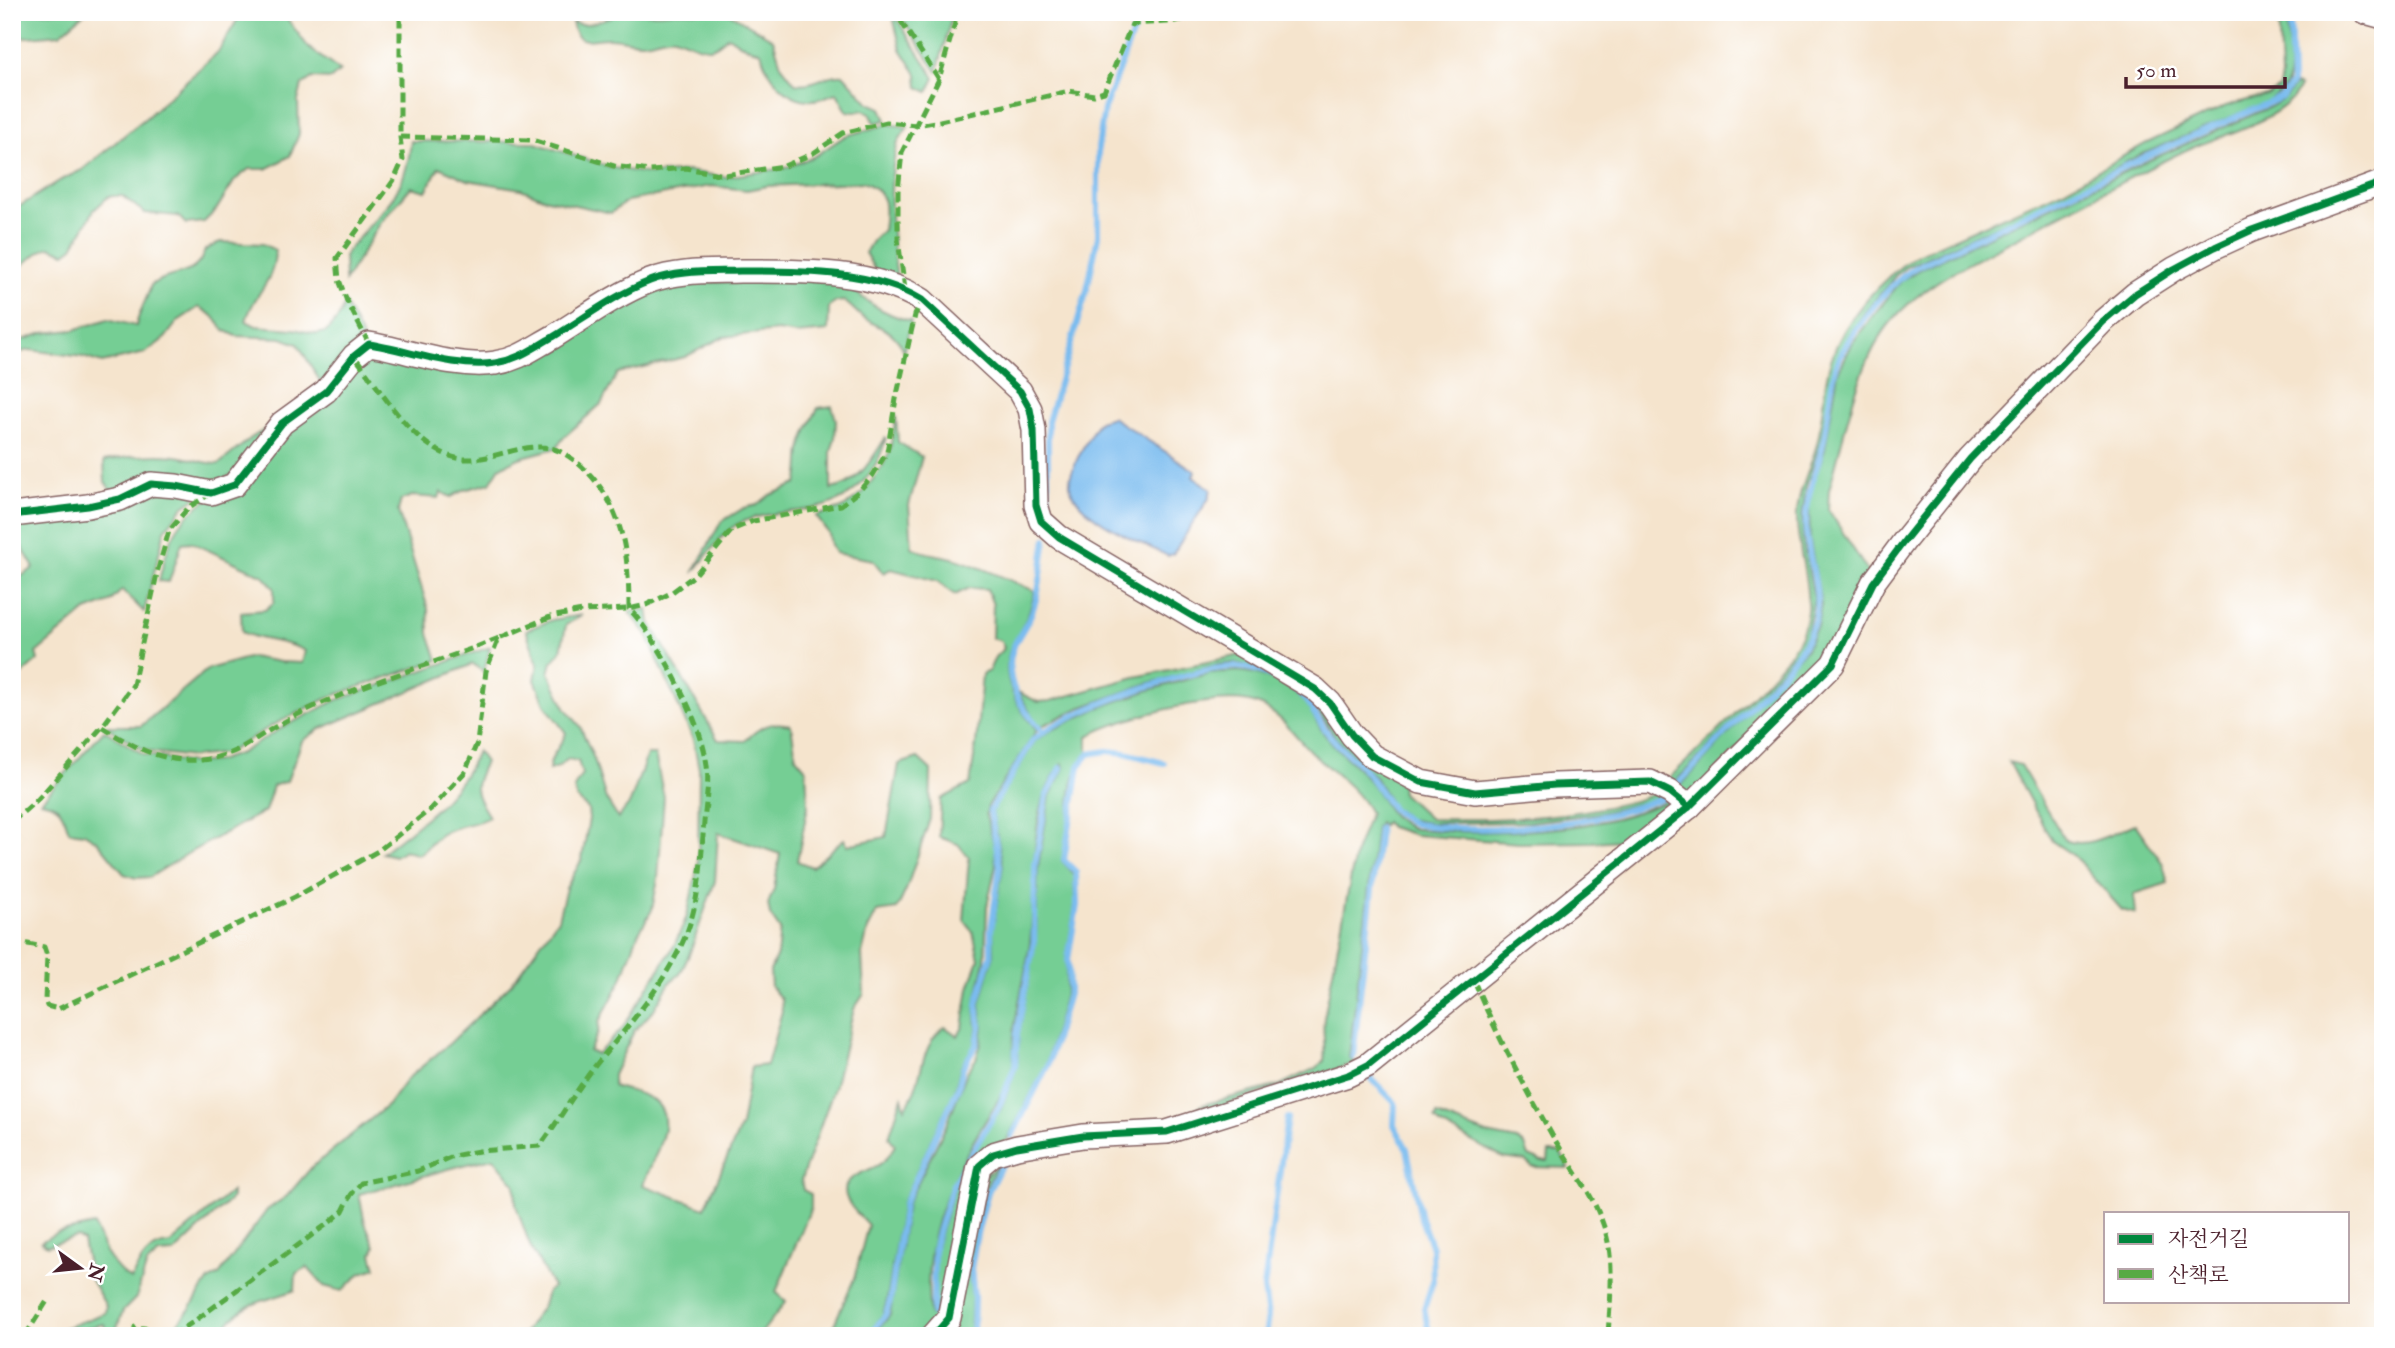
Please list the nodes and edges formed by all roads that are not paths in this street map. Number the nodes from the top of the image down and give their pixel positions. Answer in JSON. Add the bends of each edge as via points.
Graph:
{"nodes":[{"id":1,"x":2365,"y":12,"type":"edge"},
{"id":2,"x":2383,"y":17,"type":"edge"},
{"id":3,"x":2383,"y":182,"type":"edge"},
{"id":4,"x":12,"y":515,"type":"edge"},
{"id":5,"x":1689,"y":807,"type":"junction"},
{"id":6,"x":933,"y":1336,"type":"edge"}],
"edges":[{"from":1,"to":2,"type":"street"},
{"from":3,"to":5,"type":"street","via":[[2215,247],[2135,294],[2102,322],[1970,458],[1905,540],[1873,583],[1833,664]]},
{"from":4,"to":5,"type":"street","via":[[120,499],[151,484],[211,493],[234,485],[282,423],[326,391],[369,344],[461,363],[494,363],[521,357],[650,280],[682,272],[810,271],[865,280],[905,289],[922,300],[1020,391],[1034,430],[1035,505],[1041,521],[1059,537],[1315,689],[1372,756],[1422,782],[1446,788],[1475,792],[1650,782]]},
{"from":5,"to":6,"type":"street","via":[[1399,1041],[1348,1075],[1167,1132],[1083,1136],[993,1154],[979,1166],[972,1191],[949,1318]]}]}
